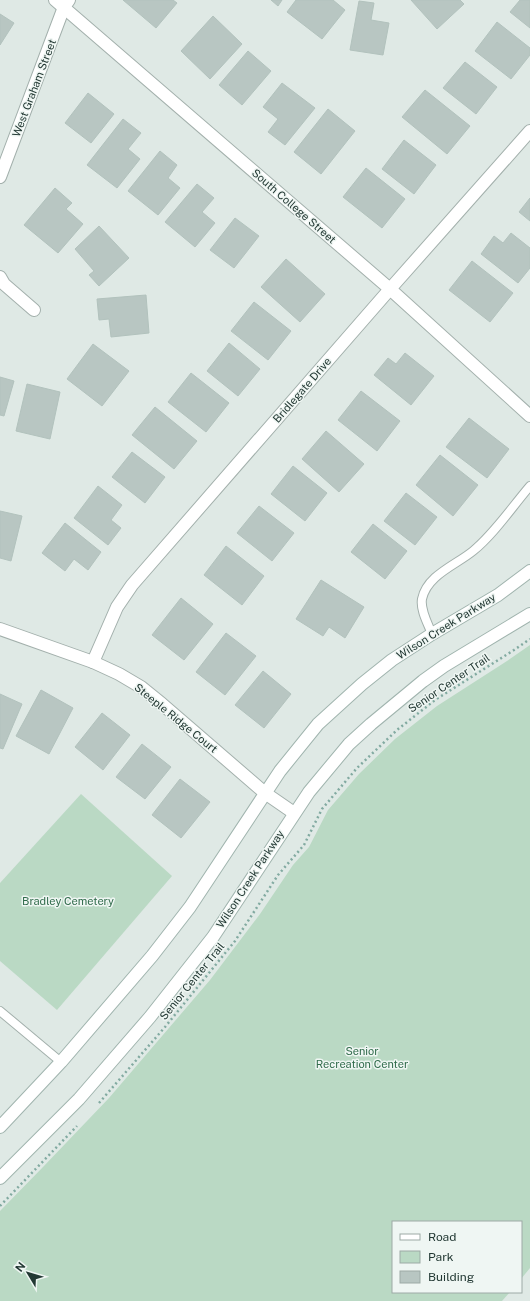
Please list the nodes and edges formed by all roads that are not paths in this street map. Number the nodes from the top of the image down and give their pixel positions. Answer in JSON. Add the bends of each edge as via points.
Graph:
{"nodes":[{"id":1,"x":63,"y":2,"type":"edge"},
{"id":2,"x":530,"y":131,"type":"edge"},
{"id":3,"x":0,"y":177,"type":"edge"},
{"id":4,"x":0,"y":277,"type":"edge"},
{"id":5,"x":390,"y":289,"type":"junction"},
{"id":6,"x":34,"y":310,"type":"dead end"},
{"id":7,"x":530,"y":416,"type":"edge"},
{"id":8,"x":530,"y":486,"type":"edge"},
{"id":9,"x":530,"y":571,"type":"edge"},
{"id":10,"x":530,"y":614,"type":"edge"},
{"id":11,"x":0,"y":629,"type":"edge"},
{"id":12,"x":432,"y":634,"type":"junction"},
{"id":13,"x":93,"y":662,"type":"junction"},
{"id":14,"x":265,"y":793,"type":"junction"},
{"id":15,"x":294,"y":813,"type":"junction"},
{"id":16,"x":0,"y":1011,"type":"edge"},
{"id":17,"x":62,"y":1062,"type":"junction"},
{"id":18,"x":0,"y":1127,"type":"edge"},
{"id":19,"x":0,"y":1178,"type":"edge"}],
"edges":[{"from":1,"to":3,"type":"street","name":"West Graham Street"},
{"from":1,"to":5,"type":"street","name":"South College Street"},
{"from":2,"to":5,"type":"street","name":"Bridlegate Drive"},
{"from":4,"to":6,"type":"street","via":[[4,284]]},
{"from":5,"to":7,"type":"street","name":"South College Street"},
{"from":5,"to":13,"type":"street","name":"Bridlegate Drive","via":[[132,585],[117,606]]},
{"from":8,"to":12,"type":"lane","via":[[485,540],[430,583],[422,600],[422,609]]},
{"from":9,"to":12,"type":"street","name":"Wilson Creek Parkway","via":[[498,594]]},
{"from":10,"to":15,"type":"street","name":"Wilson Creek Parkway","via":[[444,666],[371,724],[349,744]]},
{"from":11,"to":13,"type":"street","name":"Steeple Ridge Court"},
{"from":12,"to":14,"type":"street","name":"Wilson Creek Parkway","via":[[392,660],[318,724]]},
{"from":13,"to":14,"type":"street","name":"Steeple Ridge Court","via":[[141,687]]},
{"from":14,"to":15,"type":"street","name":"Steeple Ridge Court"},
{"from":14,"to":17,"type":"street","name":"Wilson Creek Parkway","via":[[190,907]]},
{"from":15,"to":19,"type":"street","name":"Wilson Creek Parkway","via":[[213,936],[155,1012],[78,1099]]},
{"from":16,"to":17,"type":"lane"},
{"from":17,"to":18,"type":"street","name":"Wilson Creek Parkway"}]}
